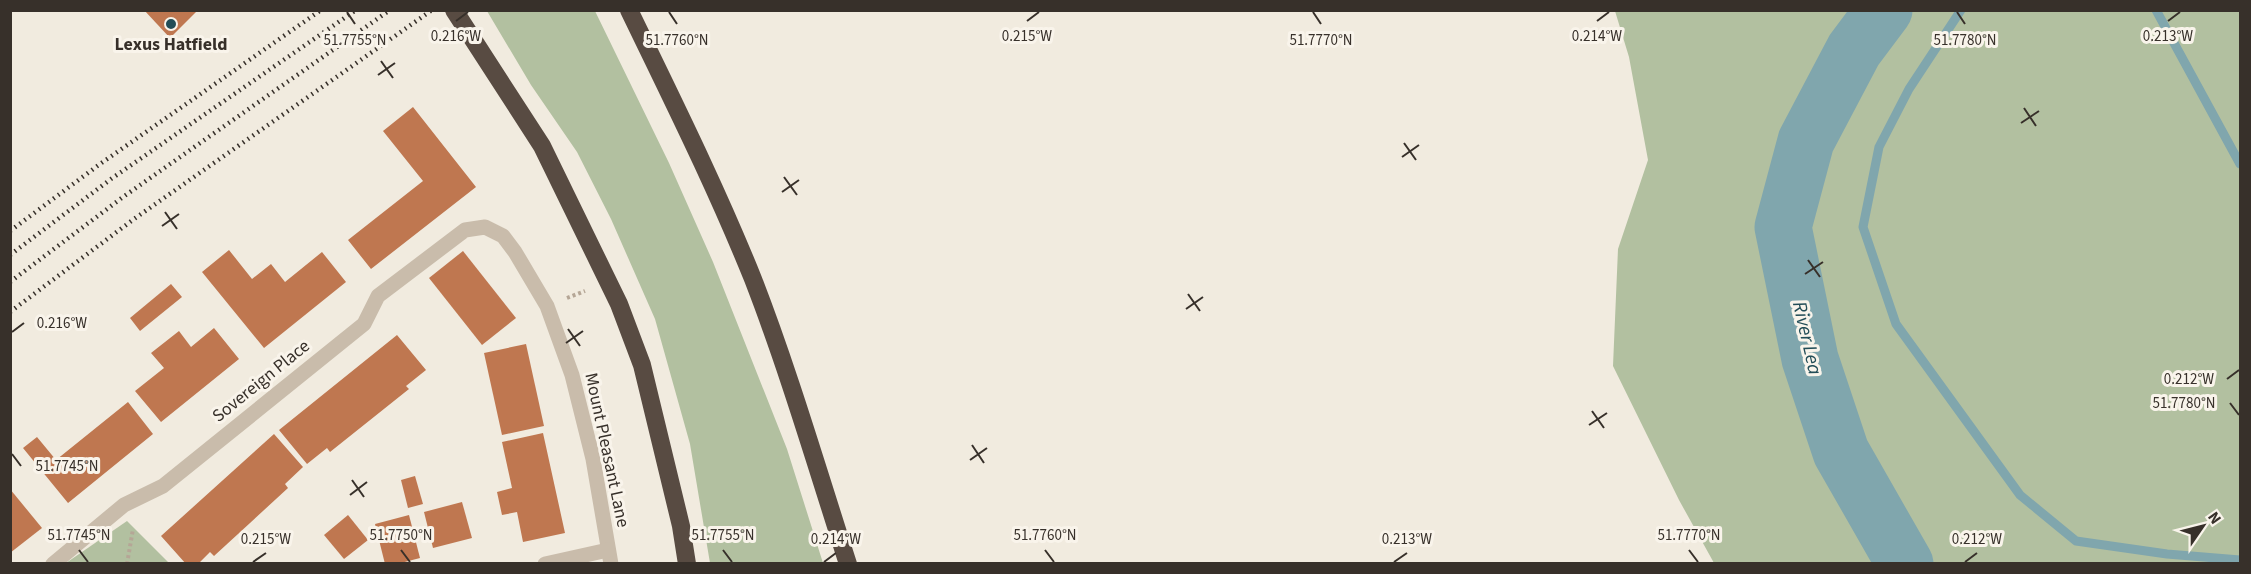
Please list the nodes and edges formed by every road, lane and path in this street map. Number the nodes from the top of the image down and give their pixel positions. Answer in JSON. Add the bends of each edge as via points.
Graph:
{"nodes":[{"id":1,"x":454,"y":10,"type":"edge"},
{"id":2,"x":629,"y":10,"type":"edge"},
{"id":3,"x":485,"y":227,"type":"joint"},
{"id":4,"x":608,"y":281,"type":"junction"},
{"id":5,"x":547,"y":306,"type":"junction"},
{"id":6,"x":610,"y":557,"type":"edge"},
{"id":7,"x":53,"y":564,"type":"edge"},
{"id":8,"x":546,"y":564,"type":"edge"},
{"id":9,"x":687,"y":564,"type":"edge"},
{"id":10,"x":848,"y":564,"type":"edge"}],
"edges":[{"from":1,"to":4,"type":"highway","via":[[542,146]]},
{"from":2,"to":10,"type":"highway","via":[[687,128],[753,279]]},
{"from":3,"to":5,"type":"street","name":"Mount Pleasant Lane","via":[[503,236]]},
{"from":3,"to":7,"type":"street","name":"Sovereign Place","via":[[465,230],[378,296],[364,324],[163,486],[124,506]]},
{"from":4,"to":5,"type":"path"},
{"from":4,"to":9,"type":"highway","via":[[642,365]]},
{"from":5,"to":6,"type":"street","name":"Mount Pleasant Lane","via":[[572,375],[593,459]]},
{"from":6,"to":8,"type":"street"}]}
